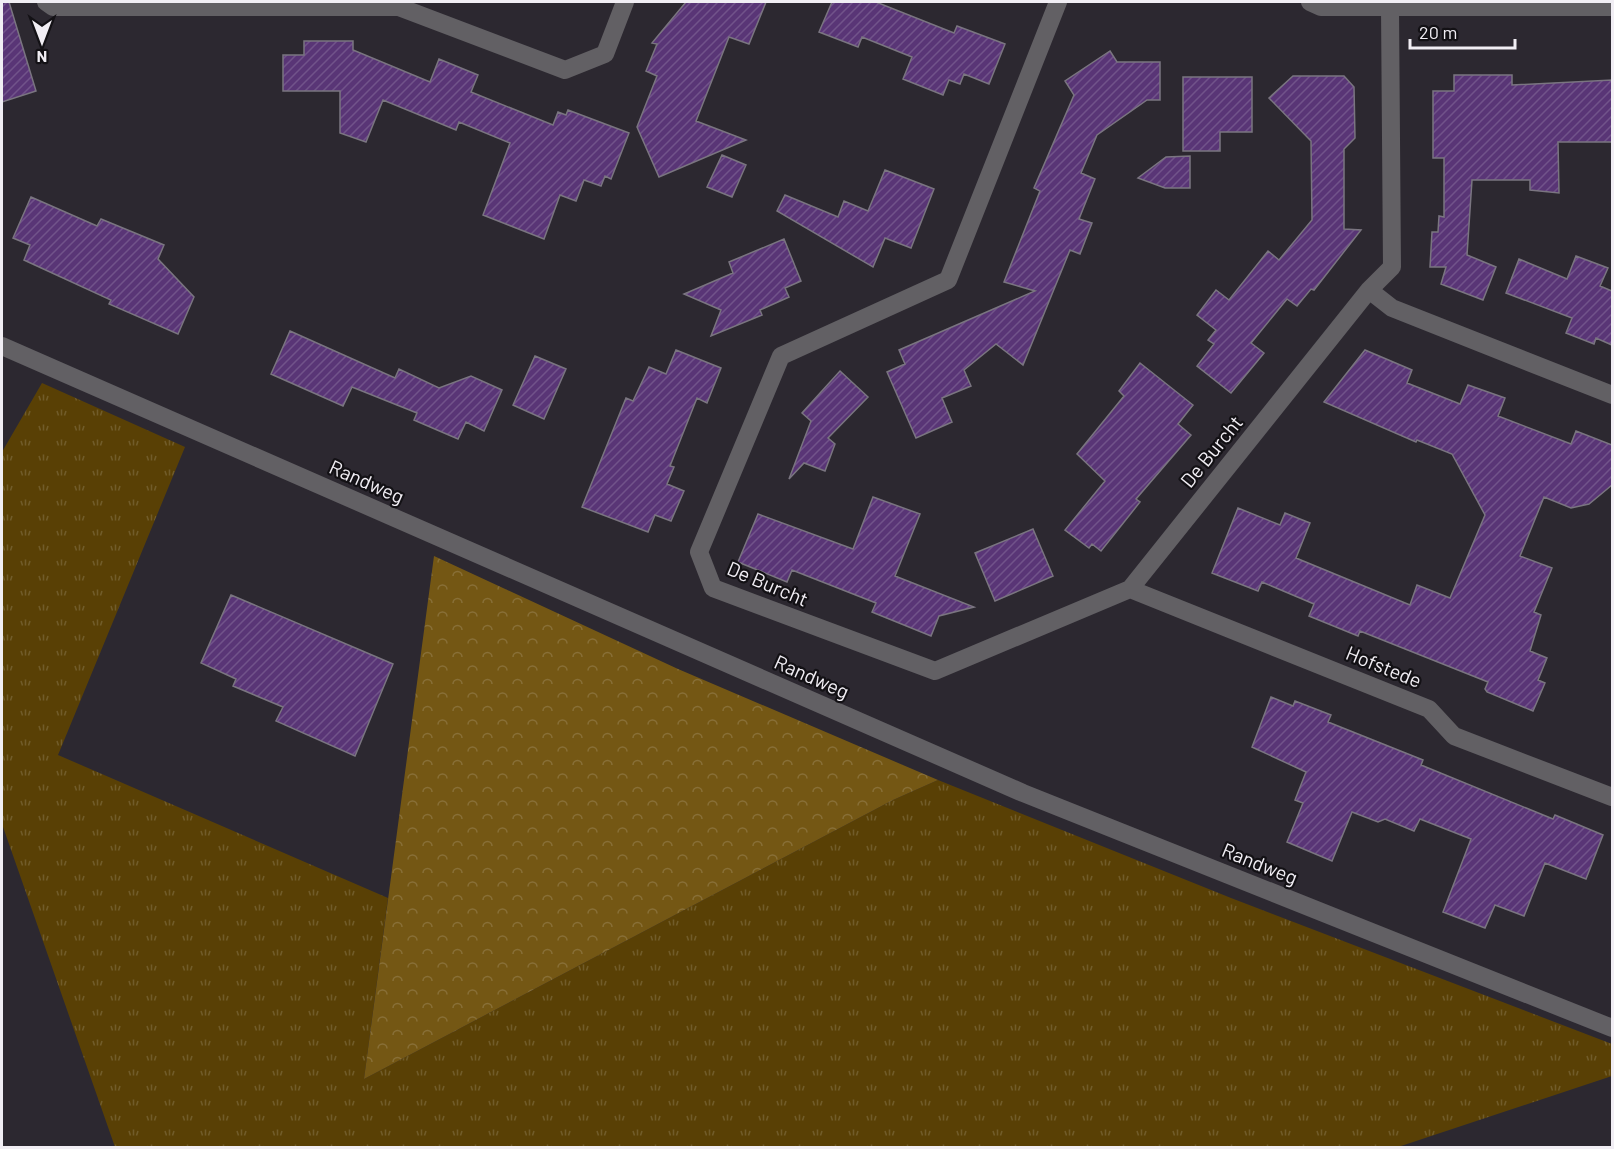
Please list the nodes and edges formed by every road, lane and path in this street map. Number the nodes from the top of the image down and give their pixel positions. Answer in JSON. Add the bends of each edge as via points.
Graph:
{"nodes":[{"id":1,"x":46,"y":2,"type":"edge"},
{"id":2,"x":626,"y":2,"type":"edge"},
{"id":3,"x":1058,"y":2,"type":"edge"},
{"id":4,"x":1310,"y":2,"type":"edge"},
{"id":5,"x":1612,"y":7,"type":"edge"},
{"id":6,"x":1390,"y":9,"type":"junction"},
{"id":7,"x":1369,"y":290,"type":"junction"},
{"id":8,"x":2,"y":346,"type":"edge"},
{"id":9,"x":1612,"y":395,"type":"edge"},
{"id":10,"x":1130,"y":589,"type":"junction"},
{"id":11,"x":1612,"y":797,"type":"edge"},
{"id":12,"x":1612,"y":1028,"type":"edge"}],
"edges":[{"from":1,"to":2,"type":"street","via":[[53,7],[399,7],[565,70],[605,54]]},
{"from":3,"to":10,"type":"street","name":"De Burcht","via":[[948,280],[781,356],[699,552],[713,588],[935,671]]},
{"from":4,"to":6,"type":"street","via":[[1321,7]]},
{"from":5,"to":6,"type":"street"},
{"from":6,"to":7,"type":"street","name":"De Burcht","via":[[1392,267]]},
{"from":7,"to":9,"type":"street","via":[[1392,308]]},
{"from":7,"to":10,"type":"street","name":"De Burcht"},
{"from":8,"to":12,"type":"street","name":"Randweg","via":[[1023,793]]},
{"from":10,"to":11,"type":"street","name":"Hofstede","via":[[1429,709],[1454,736]]}]}
